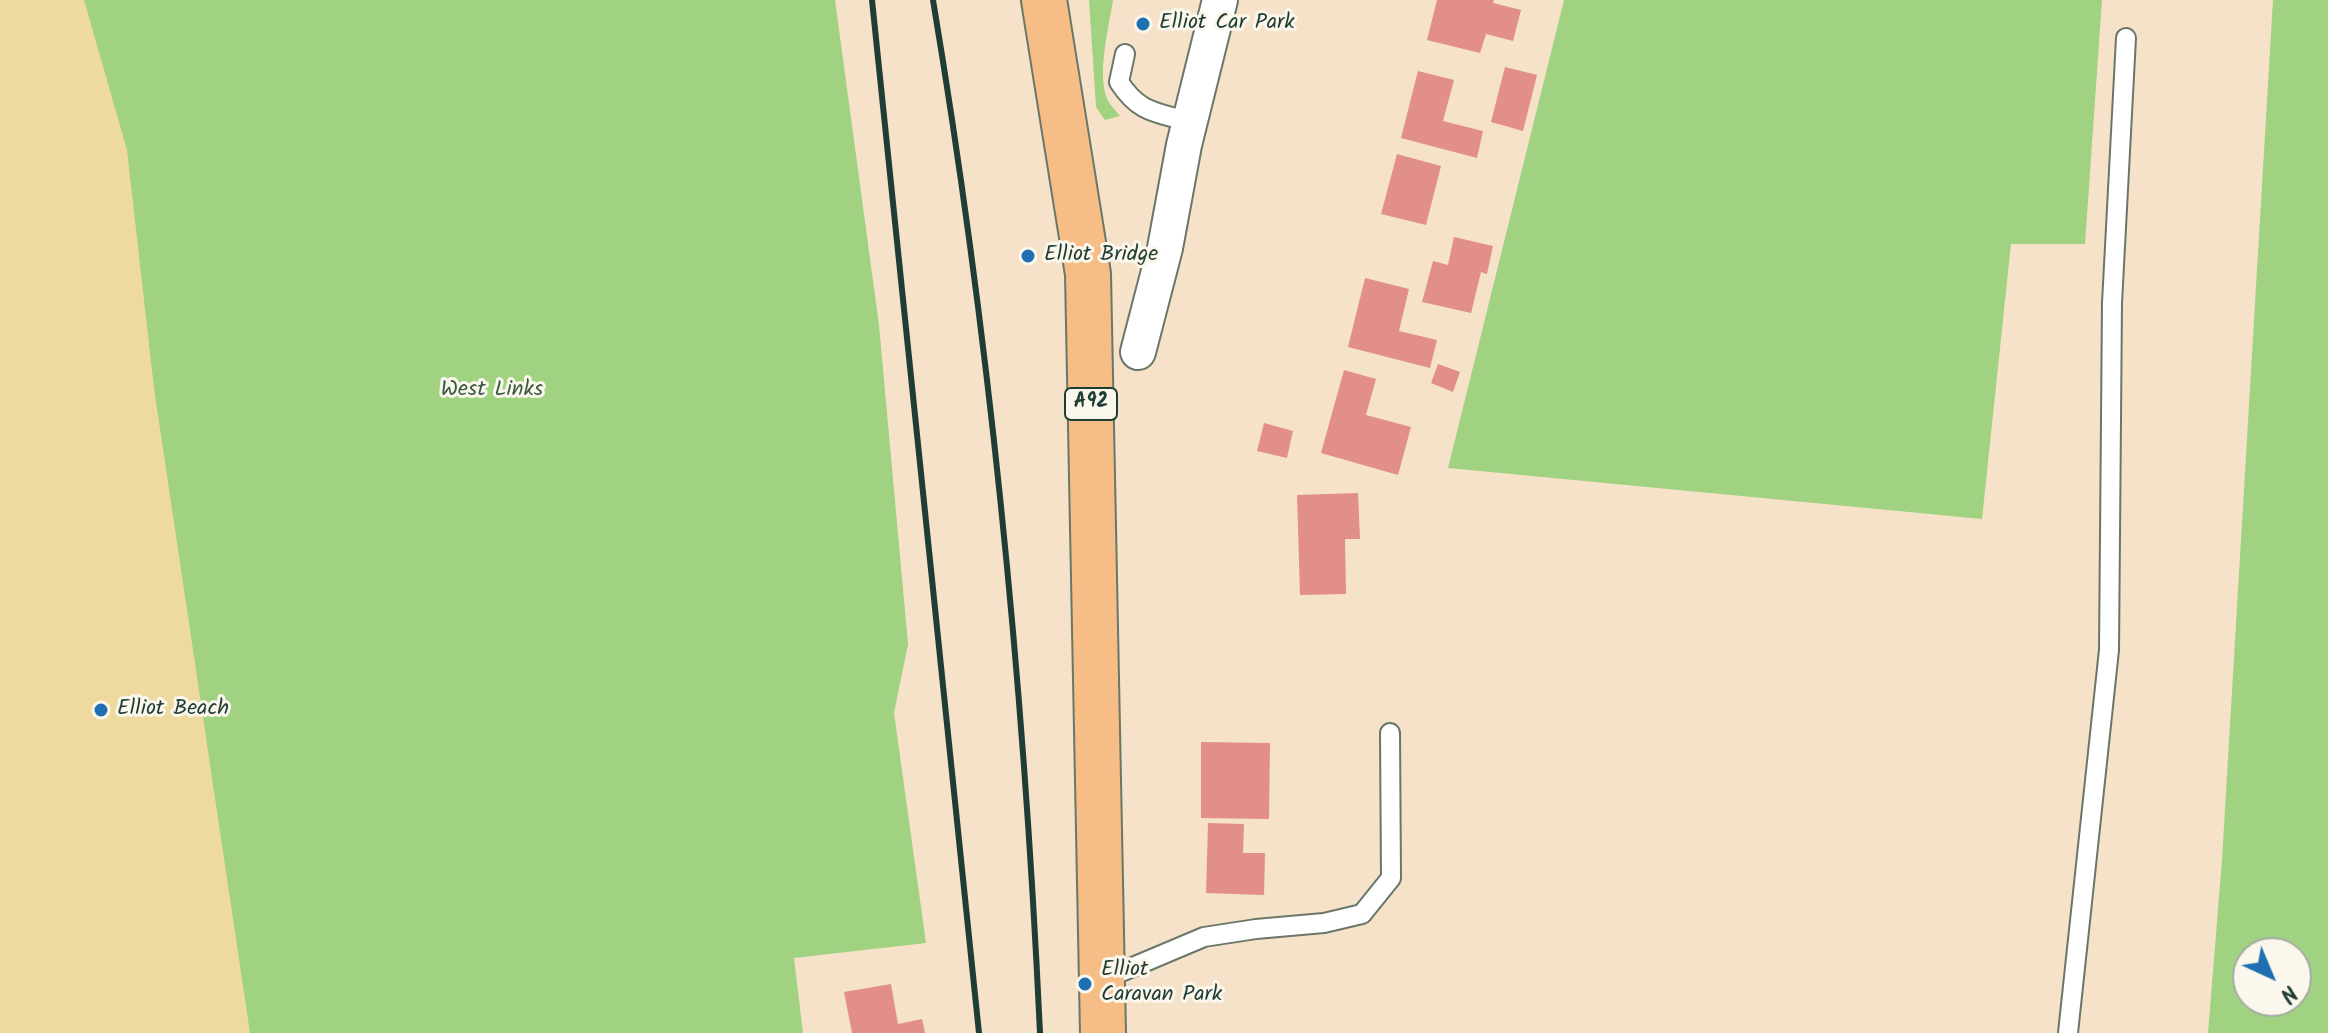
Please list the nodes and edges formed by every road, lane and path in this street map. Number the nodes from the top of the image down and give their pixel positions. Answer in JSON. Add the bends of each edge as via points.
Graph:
{"nodes":[{"id":1,"x":1044,"y":0,"type":"edge"},
{"id":2,"x":1220,"y":0,"type":"edge"},
{"id":3,"x":2126,"y":38,"type":"dead end"},
{"id":4,"x":1125,"y":54,"type":"dead end"},
{"id":5,"x":1190,"y":122,"type":"junction"},
{"id":6,"x":1138,"y":352,"type":"dead end"},
{"id":7,"x":1390,"y":733,"type":"dead end"},
{"id":8,"x":1102,"y":980,"type":"junction"},
{"id":9,"x":1103,"y":1033,"type":"edge"},
{"id":10,"x":2068,"y":1033,"type":"edge"}],
"edges":[{"from":1,"to":8,"type":"main road","number":"A92","via":[[1088,274]]},
{"from":2,"to":5,"type":"street"},
{"from":3,"to":10,"type":"lane","via":[[2112,303],[2109,650]]},
{"from":4,"to":5,"type":"lane","via":[[1119,82],[1132,101]]},
{"from":5,"to":6,"type":"street"},
{"from":7,"to":8,"type":"lane","via":[[1391,878],[1362,914],[1204,937]]},
{"from":8,"to":9,"type":"main road","number":"A92"}]}
